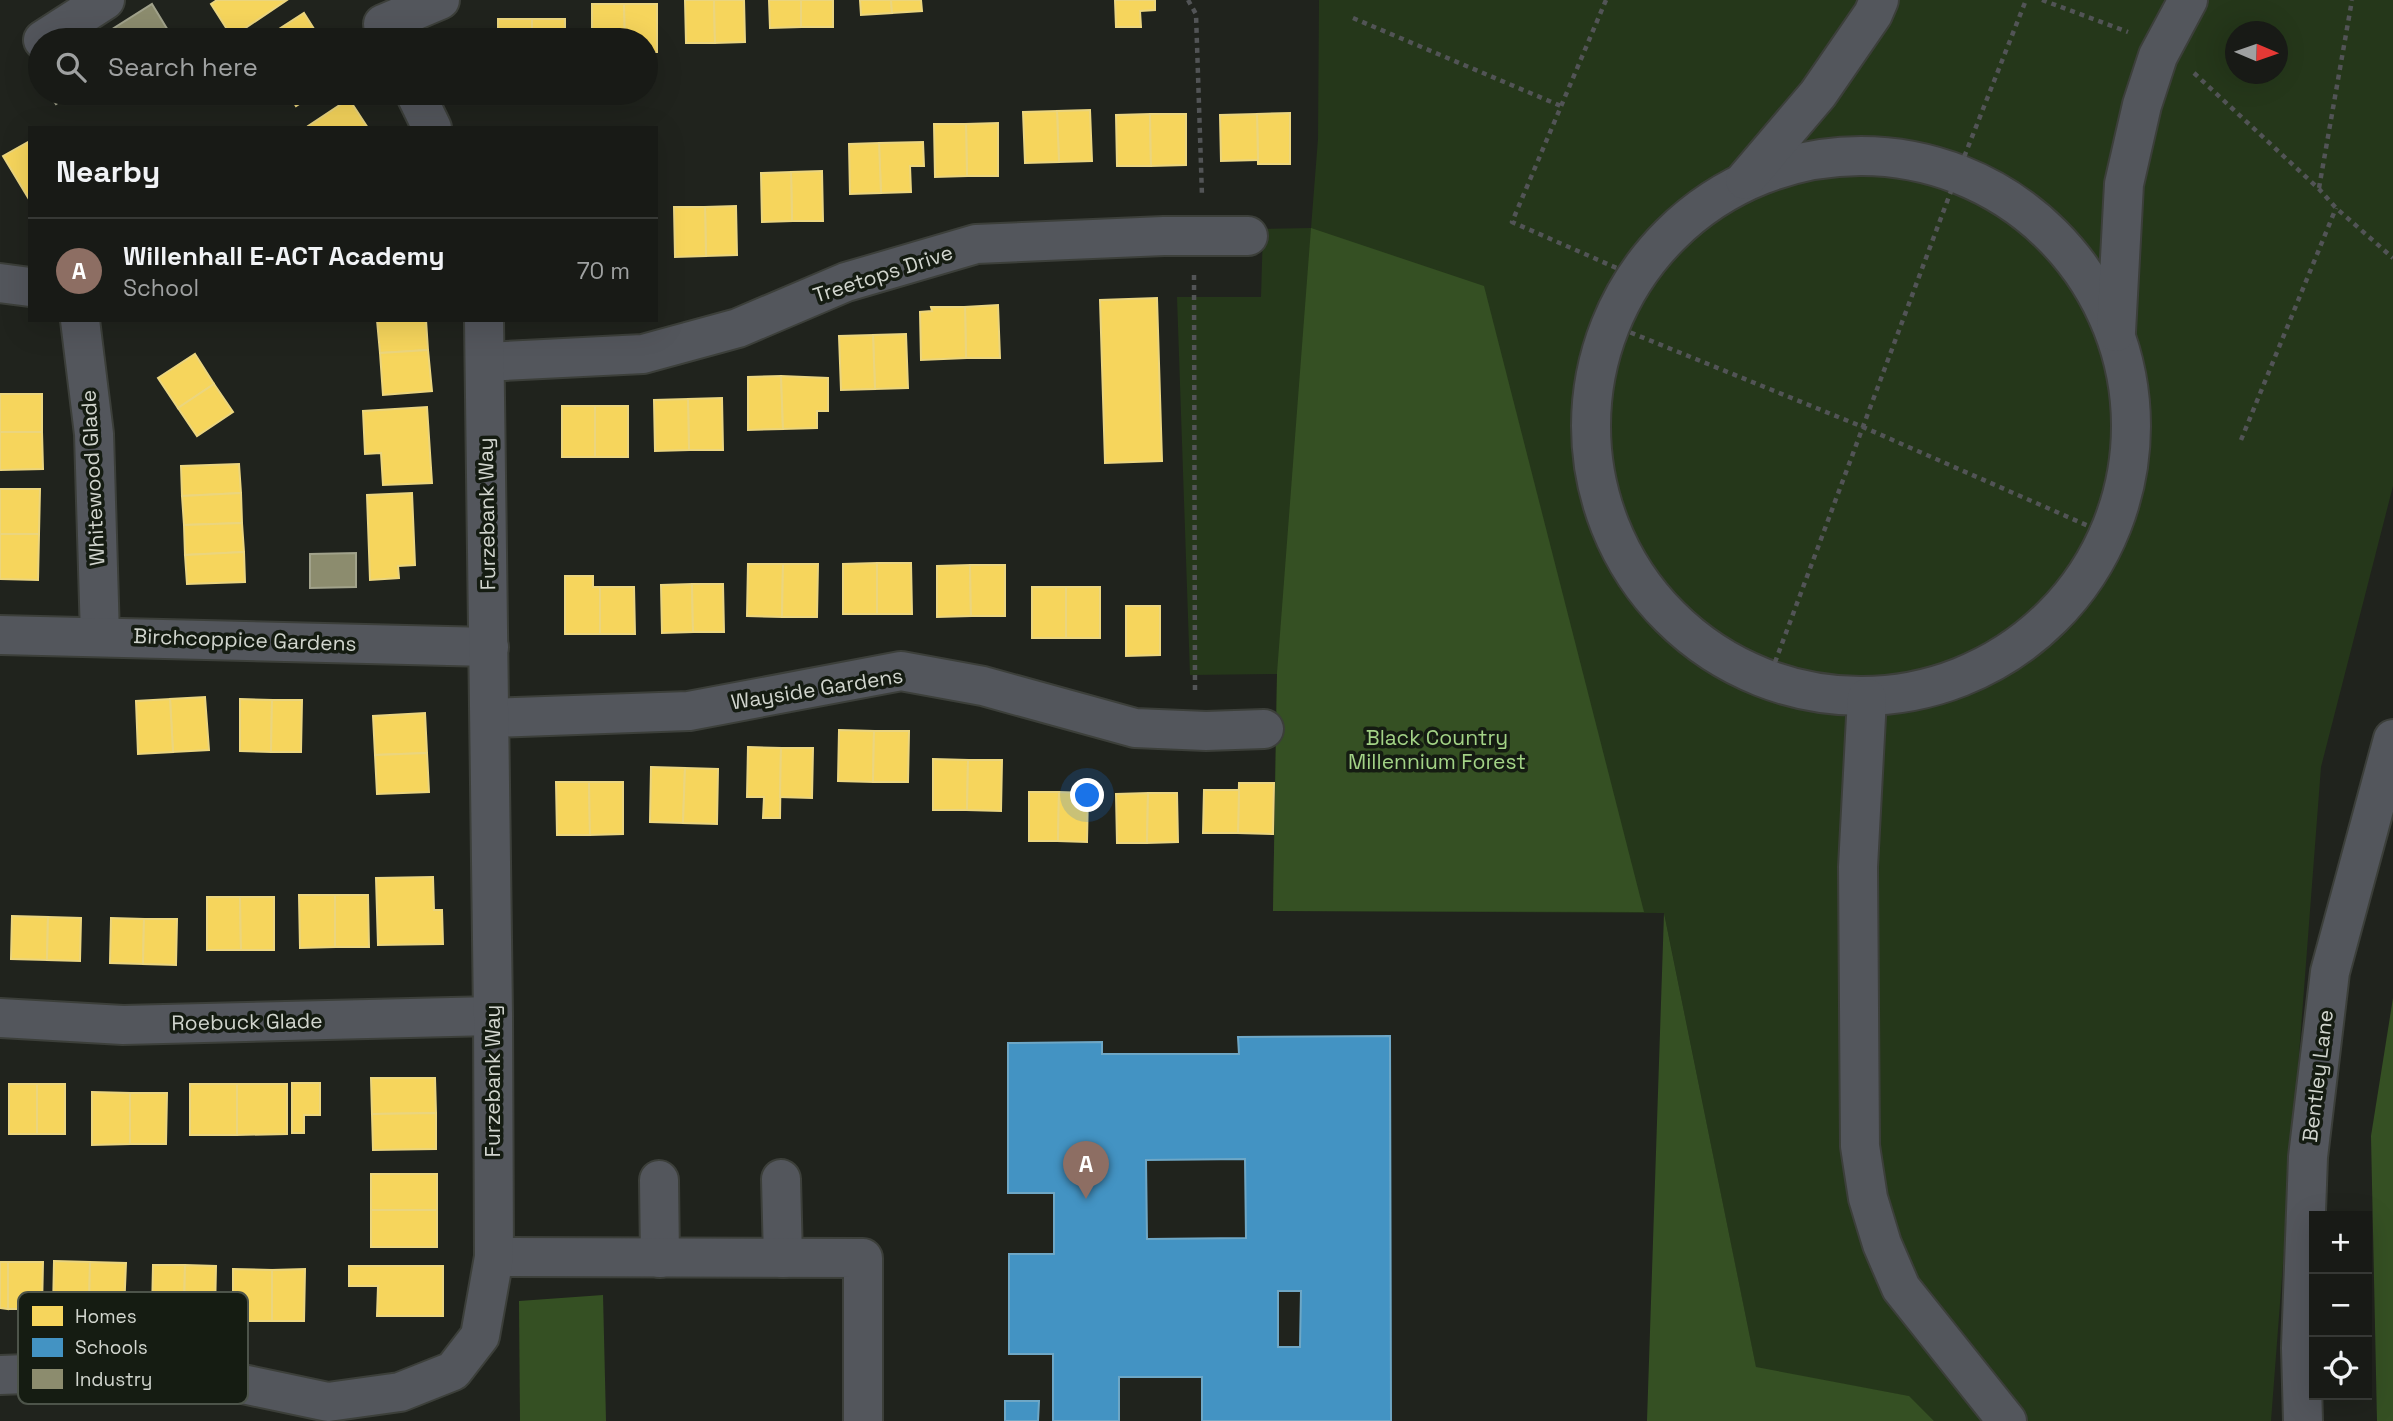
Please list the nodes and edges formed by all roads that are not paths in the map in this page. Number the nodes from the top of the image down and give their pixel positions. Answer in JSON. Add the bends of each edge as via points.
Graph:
{"nodes":[{"id":1,"x":105,"y":0,"type":"edge"},
{"id":2,"x":440,"y":0,"type":"edge"},
{"id":3,"x":1879,"y":0,"type":"edge"},
{"id":4,"x":2188,"y":0,"type":"edge"},
{"id":5,"x":382,"y":21,"type":"edge"},
{"id":6,"x":62,"y":28,"type":"edge"},
{"id":7,"x":421,"y":105,"type":"edge"},
{"id":8,"x":431,"y":126,"type":"edge"},
{"id":9,"x":1741,"y":185,"type":"junction"},
{"id":10,"x":1248,"y":236,"type":"dead end"},
{"id":11,"x":80,"y":322,"type":"edge"},
{"id":12,"x":484,"y":322,"type":"edge"},
{"id":13,"x":2116,"y":335,"type":"junction"},
{"id":14,"x":485,"y":362,"type":"junction"},
{"id":15,"x":0,"y":635,"type":"edge"},
{"id":16,"x":100,"y":636,"type":"junction"},
{"id":17,"x":489,"y":648,"type":"junction"},
{"id":18,"x":1867,"y":698,"type":"junction"},
{"id":19,"x":490,"y":718,"type":"junction"},
{"id":20,"x":1264,"y":729,"type":"dead end"},
{"id":21,"x":2393,"y":739,"type":"edge"},
{"id":22,"x":494,"y":1016,"type":"junction"},
{"id":23,"x":0,"y":1017,"type":"edge"},
{"id":24,"x":781,"y":1179,"type":"dead end"},
{"id":25,"x":659,"y":1180,"type":"dead end"},
{"id":26,"x":494,"y":1257,"type":"junction"},
{"id":27,"x":660,"y":1258,"type":"junction"},
{"id":28,"x":783,"y":1258,"type":"junction"},
{"id":29,"x":18,"y":1374,"type":"edge"},
{"id":30,"x":0,"y":1375,"type":"edge"},
{"id":31,"x":248,"y":1386,"type":"edge"},
{"id":32,"x":328,"y":1412,"type":"edge"},
{"id":33,"x":863,"y":1421,"type":"edge"},
{"id":34,"x":2007,"y":1421,"type":"edge"},
{"id":35,"x":2303,"y":1421,"type":"edge"}],
"edges":[{"from":1,"to":6,"type":"street"},
{"from":2,"to":5,"type":"street"},
{"from":3,"to":9,"type":"street","via":[[1818,94]]},
{"from":4,"to":13,"type":"street","via":[[2164,46],[2142,105],[2124,184]]},
{"from":7,"to":8,"type":"street"},
{"from":9,"to":13,"type":"street","via":[[1787,165],[1853,155],[1921,162],[1985,185],[2040,223],[2085,274]]},
{"from":9,"to":18,"type":"street","via":[[1724,192],[1670,233],[1628,287],[1601,349],[1590,416],[1596,484],[1619,548],[1657,605],[1707,650],[1768,681],[1834,696]]},
{"from":10,"to":14,"type":"street","name":"Treetops Drive","via":[[976,244],[846,282],[738,328],[643,354]]},
{"from":11,"to":16,"type":"street","name":"Whitewood Glade","via":[[94,433]]},
{"from":12,"to":14,"type":"street","name":"Furzebank Way"},
{"from":13,"to":18,"type":"street","via":[[2130,402],[2128,470],[2109,535],[2074,594],[2026,641],[1968,676],[1902,694]]},
{"from":14,"to":17,"type":"street","name":"Furzebank Way"},
{"from":15,"to":16,"type":"street","name":"Birchcoppice Gardens"},
{"from":16,"to":17,"type":"street","name":"Birchcoppice Gardens"},
{"from":17,"to":19,"type":"street","name":"Furzebank Way"},
{"from":18,"to":34,"type":"street","via":[[1858,881],[1860,1146],[1868,1198],[1901,1288]]},
{"from":19,"to":20,"type":"street","name":"Wayside Gardens","via":[[689,711],[901,671],[983,687],[1135,728]]},
{"from":19,"to":22,"type":"street","name":"Furzebank Way"},
{"from":21,"to":35,"type":"street","name":"Bentley Lane","via":[[2330,972],[2308,1157]]},
{"from":22,"to":23,"type":"street","name":"Roebuck Glade","via":[[123,1026]]},
{"from":22,"to":26,"type":"street","name":"Furzebank Way"},
{"from":24,"to":28,"type":"street"},
{"from":25,"to":27,"type":"street"},
{"from":26,"to":27,"type":"street"},
{"from":26,"to":32,"type":"street","name":"Furzebank Way","via":[[480,1336],[453,1371]]},
{"from":27,"to":28,"type":"street"},
{"from":28,"to":33,"type":"street","via":[[863,1258]]},
{"from":29,"to":30,"type":"street","name":"Furzebank Way"},
{"from":31,"to":32,"type":"street","name":"Furzebank Way"}]}
